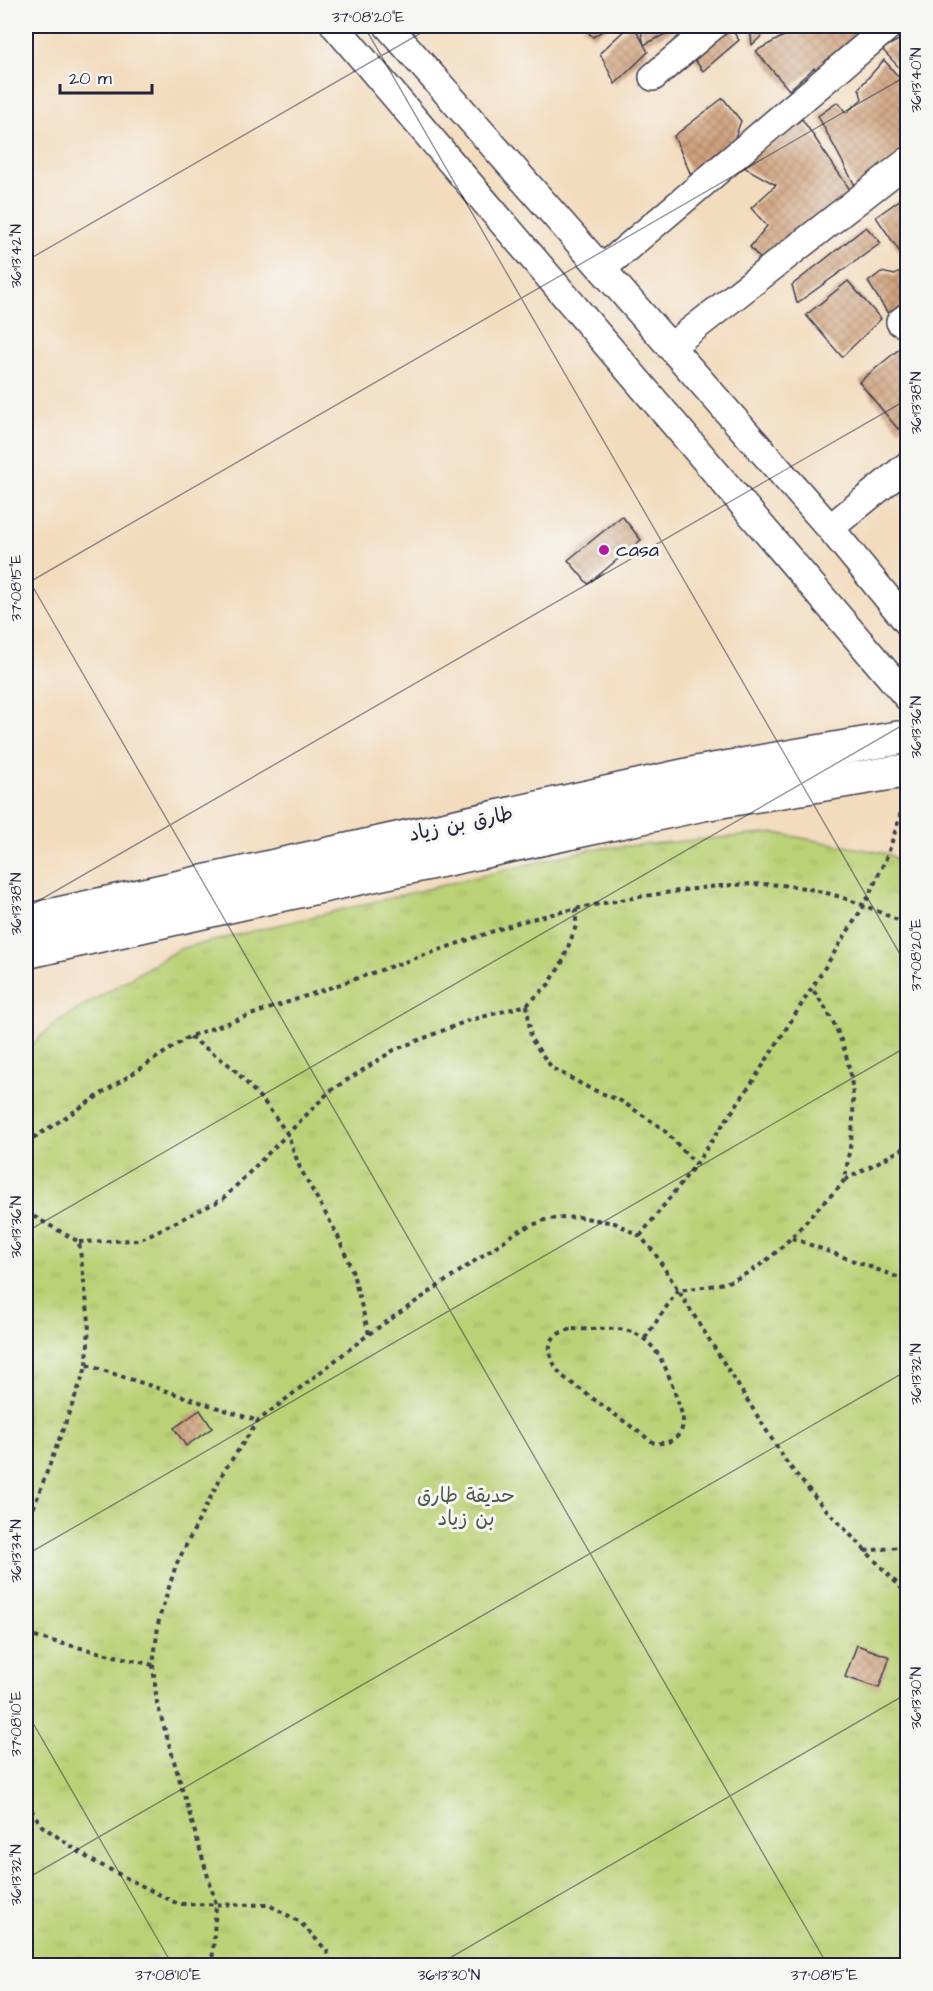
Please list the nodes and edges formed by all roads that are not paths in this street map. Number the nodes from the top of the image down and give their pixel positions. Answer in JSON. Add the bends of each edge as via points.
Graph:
{"nodes":[{"id":1,"x":335,"y":26,"type":"edge"},
{"id":2,"x":388,"y":26,"type":"edge"},
{"id":3,"x":713,"y":26,"type":"edge"},
{"id":4,"x":889,"y":26,"type":"edge"},
{"id":5,"x":653,"y":76,"type":"dead end"},
{"id":6,"x":908,"y":161,"type":"edge"},
{"id":7,"x":602,"y":268,"type":"junction"},
{"id":8,"x":670,"y":347,"type":"junction"},
{"id":9,"x":908,"y":465,"type":"edge"},
{"id":10,"x":830,"y":528,"type":"junction"},
{"id":11,"x":908,"y":623,"type":"edge"},
{"id":12,"x":908,"y":698,"type":"edge"},
{"id":13,"x":903,"y":727,"type":"edge"},
{"id":14,"x":903,"y":783,"type":"edge"},
{"id":15,"x":28,"y":946,"type":"edge"}],
"edges":[{"from":1,"to":12,"type":"street"},
{"from":2,"to":7,"type":"street"},
{"from":3,"to":5,"type":"street"},
{"from":4,"to":7,"type":"street"},
{"from":6,"to":8,"type":"street"},
{"from":7,"to":8,"type":"street"},
{"from":8,"to":10,"type":"street"},
{"from":9,"to":10,"type":"street"},
{"from":10,"to":11,"type":"street"},
{"from":13,"to":14,"type":"main road","via":[[896,755]]},
{"from":13,"to":15,"type":"main road","name":"طارق بن زياد","via":[[696,772]]},
{"from":14,"to":15,"type":"main road","via":[[703,804]]}]}
